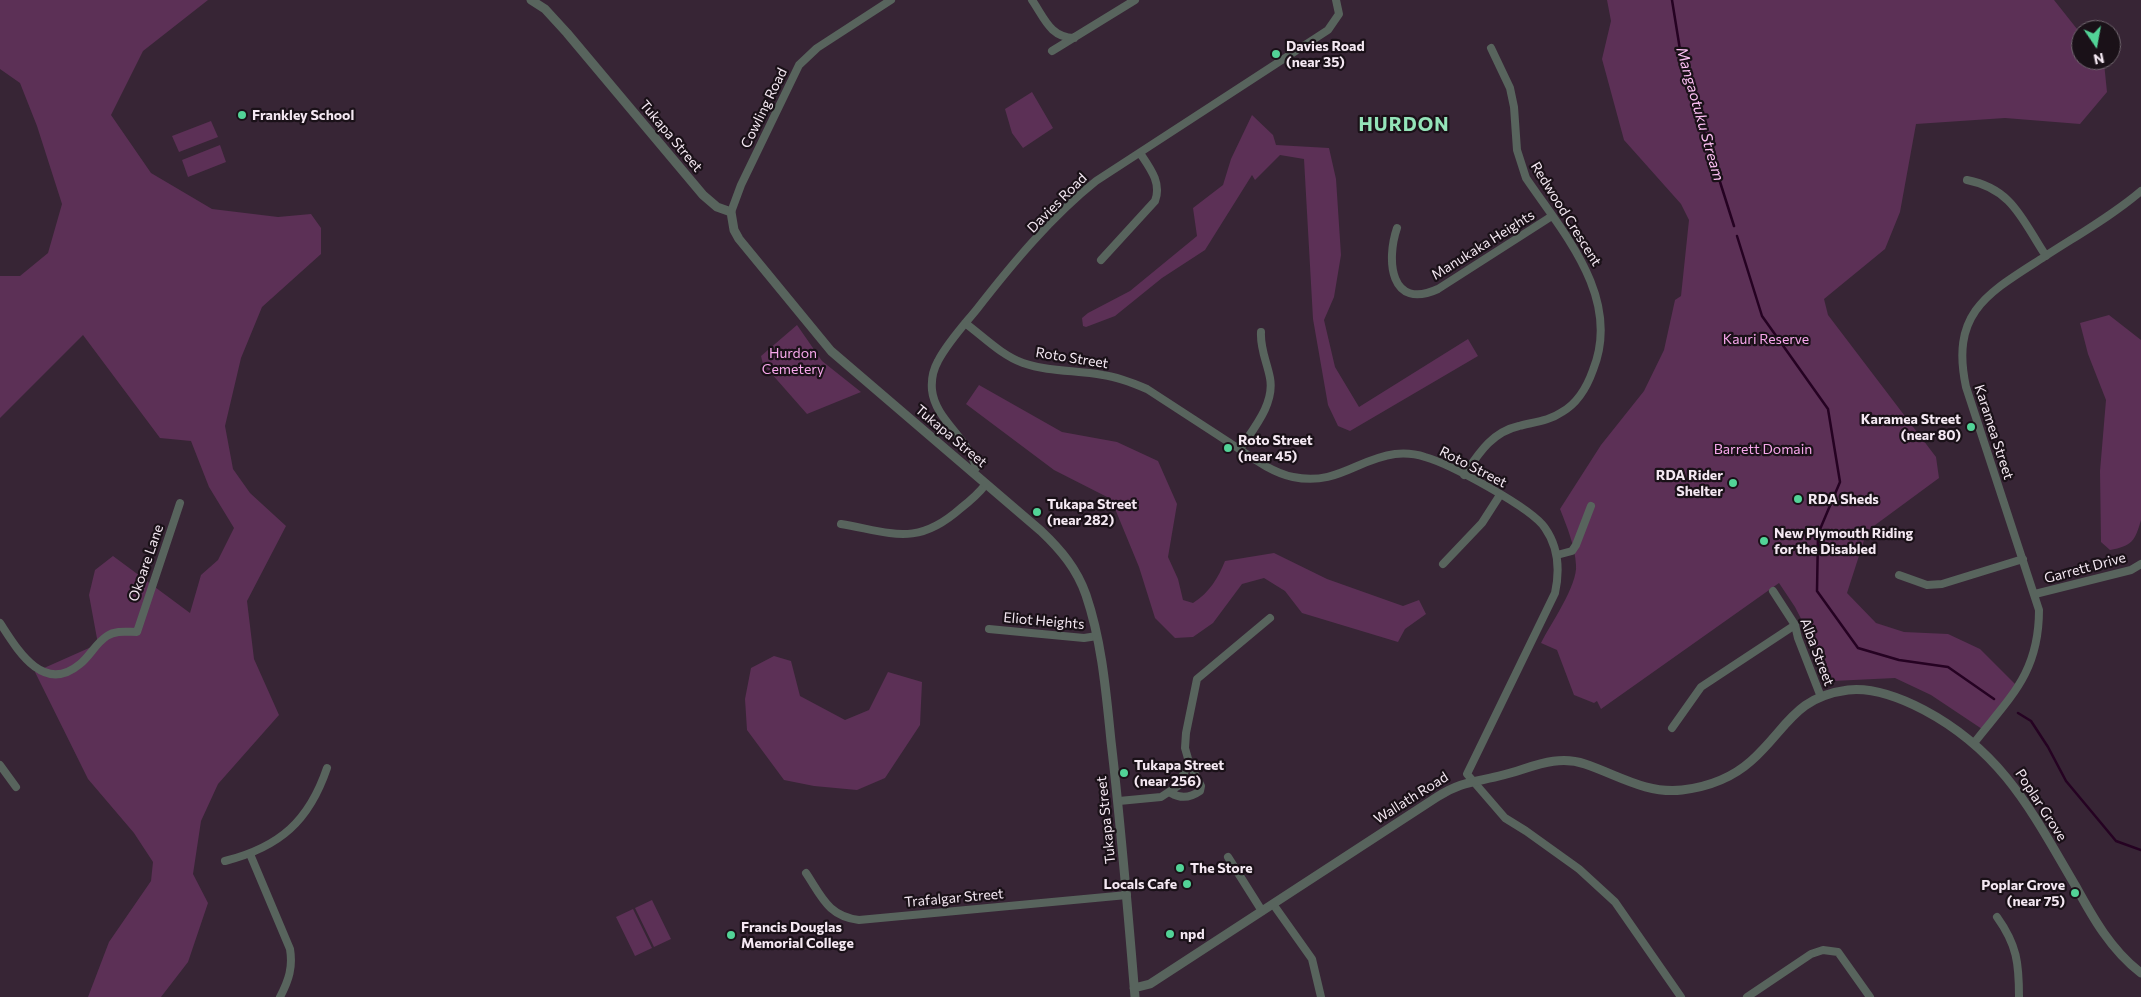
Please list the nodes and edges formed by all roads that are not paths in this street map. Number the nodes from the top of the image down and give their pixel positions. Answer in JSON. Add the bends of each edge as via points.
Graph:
{"nodes":[{"id":1,"x":531,"y":0,"type":"edge"},
{"id":2,"x":891,"y":0,"type":"edge"},
{"id":3,"x":1032,"y":0,"type":"edge"},
{"id":4,"x":1135,"y":0,"type":"edge"},
{"id":5,"x":1336,"y":0,"type":"edge"},
{"id":6,"x":1074,"y":38,"type":"junction"},
{"id":7,"x":1491,"y":48,"type":"dead end"},
{"id":8,"x":1052,"y":51,"type":"dead end"},
{"id":9,"x":1140,"y":152,"type":"junction"},
{"id":10,"x":1967,"y":180,"type":"dead end"},
{"id":11,"x":2141,"y":191,"type":"edge"},
{"id":12,"x":731,"y":212,"type":"junction"},
{"id":13,"x":1552,"y":216,"type":"junction"},
{"id":14,"x":1397,"y":228,"type":"dead end"},
{"id":15,"x":2046,"y":256,"type":"junction"},
{"id":16,"x":1101,"y":260,"type":"dead end"},
{"id":17,"x":965,"y":323,"type":"junction"},
{"id":18,"x":1261,"y":332,"type":"dead end"},
{"id":19,"x":1240,"y":449,"type":"junction"},
{"id":20,"x":972,"y":472,"type":"junction"},
{"id":21,"x":1464,"y":475,"type":"junction"},
{"id":22,"x":986,"y":484,"type":"junction"},
{"id":23,"x":1500,"y":495,"type":"junction"},
{"id":24,"x":180,"y":503,"type":"dead end"},
{"id":25,"x":1591,"y":506,"type":"dead end"},
{"id":26,"x":842,"y":524,"type":"dead end"},
{"id":27,"x":1557,"y":555,"type":"junction"},
{"id":28,"x":2023,"y":559,"type":"junction"},
{"id":29,"x":1443,"y":564,"type":"dead end"},
{"id":30,"x":2141,"y":564,"type":"edge"},
{"id":31,"x":1899,"y":575,"type":"dead end"},
{"id":32,"x":1773,"y":590,"type":"dead end"},
{"id":33,"x":2035,"y":594,"type":"junction"},
{"id":34,"x":1270,"y":618,"type":"dead end"},
{"id":35,"x":0,"y":623,"type":"edge"},
{"id":36,"x":1795,"y":625,"type":"junction"},
{"id":37,"x":989,"y":629,"type":"dead end"},
{"id":38,"x":1097,"y":636,"type":"junction"},
{"id":39,"x":1821,"y":697,"type":"junction"},
{"id":40,"x":1672,"y":728,"type":"dead end"},
{"id":41,"x":1974,"y":743,"type":"junction"},
{"id":42,"x":1189,"y":762,"type":"junction"},
{"id":43,"x":0,"y":765,"type":"edge"},
{"id":44,"x":327,"y":768,"type":"dead end"},
{"id":45,"x":1473,"y":781,"type":"junction"},
{"id":46,"x":16,"y":787,"type":"dead end"},
{"id":47,"x":1171,"y":793,"type":"junction"},
{"id":48,"x":1119,"y":801,"type":"junction"},
{"id":49,"x":250,"y":854,"type":"junction"},
{"id":50,"x":1228,"y":857,"type":"dead end"},
{"id":51,"x":225,"y":861,"type":"dead end"},
{"id":52,"x":806,"y":873,"type":"dead end"},
{"id":53,"x":1127,"y":895,"type":"junction"},
{"id":54,"x":1273,"y":904,"type":"junction"},
{"id":55,"x":1262,"y":910,"type":"junction"},
{"id":56,"x":1997,"y":916,"type":"dead end"},
{"id":57,"x":2141,"y":973,"type":"edge"},
{"id":58,"x":1135,"y":992,"type":"edge"},
{"id":59,"x":280,"y":997,"type":"edge"},
{"id":60,"x":1321,"y":997,"type":"edge"},
{"id":61,"x":1681,"y":997,"type":"edge"},
{"id":62,"x":1747,"y":997,"type":"edge"},
{"id":63,"x":1870,"y":997,"type":"edge"},
{"id":64,"x":2019,"y":997,"type":"edge"}],
"edges":[{"from":1,"to":12,"type":"street","name":"Tukapa Street","via":[[545,9],[567,33],[703,195],[717,207]]},
{"from":2,"to":12,"type":"street","name":"Cowling Road","via":[[818,48],[799,65]]},
{"from":3,"to":6,"type":"street","via":[[1054,34]]},
{"from":4,"to":6,"type":"street"},
{"from":5,"to":9,"type":"street","name":"Davies Road","via":[[1339,14],[1328,30]]},
{"from":6,"to":8,"type":"street"},
{"from":7,"to":13,"type":"street","name":"Redwood Crescent","via":[[1513,98],[1520,162],[1526,178]]},
{"from":9,"to":16,"type":"street","via":[[1152,170],[1159,191],[1155,201]]},
{"from":9,"to":17,"type":"street","name":"Davies Road","via":[[1077,196],[994,286]]},
{"from":10,"to":15,"type":"street","via":[[1986,183],[2007,198]]},
{"from":11,"to":15,"type":"street","name":"Karamea Street"},
{"from":12,"to":20,"type":"street","name":"Tukapa Street","via":[[739,238],[831,351]]},
{"from":13,"to":14,"type":"street","name":"Manukaka Heights","via":[[1438,289],[1420,295],[1404,290],[1394,278],[1390,259]]},
{"from":13,"to":21,"type":"street","name":"Redwood Crescent","via":[[1586,270],[1596,293],[1601,326],[1596,363],[1588,383],[1573,404],[1553,417],[1507,430],[1494,438],[1481,449]]},
{"from":15,"to":28,"type":"street","name":"Karamea Street","via":[[1997,286],[1984,299],[1969,322],[1962,353],[1966,387]]},
{"from":17,"to":19,"type":"street","name":"Roto Street","via":[[1001,351],[1024,363],[1103,374],[1141,387]]},
{"from":17,"to":20,"type":"street","name":"Davies Road","via":[[933,371],[932,392],[940,412],[972,454],[976,468]]},
{"from":18,"to":19,"type":"street","via":[[1260,346],[1270,376],[1271,392],[1263,412]]},
{"from":19,"to":21,"type":"street","name":"Roto Street","via":[[1278,473],[1304,479],[1336,476],[1395,454],[1426,457]]},
{"from":20,"to":22,"type":"street","name":"Tukapa Street"},
{"from":21,"to":23,"type":"street","name":"Roto Street"},
{"from":22,"to":26,"type":"street","via":[[937,528],[919,534],[897,534]]},
{"from":22,"to":38,"type":"street","name":"Tukapa Street","via":[[1067,558],[1085,594]]},
{"from":23,"to":27,"type":"street","name":"Roto Street","via":[[1520,504],[1540,520]]},
{"from":23,"to":29,"type":"street","via":[[1482,523]]},
{"from":24,"to":35,"type":"street","name":"Okoare Lane","via":[[137,632],[119,631],[107,636],[70,671],[49,673],[29,664]]},
{"from":25,"to":27,"type":"street","via":[[1572,551]]},
{"from":27,"to":45,"type":"street","name":"Roto Street","via":[[1555,593],[1467,774]]},
{"from":28,"to":31,"type":"street","via":[[1942,584],[1927,585]]},
{"from":28,"to":33,"type":"street","name":"Karamea Street"},
{"from":30,"to":33,"type":"street","name":"Garrett Drive","via":[[2124,572]]},
{"from":32,"to":36,"type":"street","name":"Alba Street"},
{"from":33,"to":41,"type":"street","name":"Karamea Street","via":[[2039,626],[2025,678]]},
{"from":34,"to":42,"type":"street","via":[[1197,679],[1186,733],[1185,748]]},
{"from":36,"to":39,"type":"street","name":"Alba Street"},
{"from":36,"to":40,"type":"street","via":[[1701,687]]},
{"from":37,"to":38,"type":"street","name":"Eliot Heights","via":[[1084,638]]},
{"from":38,"to":48,"type":"street","name":"Tukapa Street"},
{"from":39,"to":41,"type":"street","name":"Poplar Grove","via":[[1861,690],[1892,696],[1941,719]]},
{"from":39,"to":45,"type":"street","name":"Poplar Grove","via":[[1797,710],[1740,770],[1705,786],[1681,790],[1643,787],[1584,764],[1559,760]]},
{"from":41,"to":57,"type":"street","name":"Poplar Grove","via":[[2019,792],[2105,936]]},
{"from":42,"to":47,"type":"street","via":[[1182,780]]},
{"from":42,"to":47,"type":"street","via":[[1201,786],[1200,791],[1189,797]]},
{"from":43,"to":46,"type":"street"},
{"from":44,"to":49,"type":"street","via":[[320,789],[300,820],[268,846]]},
{"from":45,"to":54,"type":"street","name":"Wallath Road","via":[[1451,788]]},
{"from":45,"to":61,"type":"street","via":[[1505,818],[1580,869],[1615,902]]},
{"from":47,"to":48,"type":"street"},
{"from":48,"to":53,"type":"street","name":"Tukapa Street"},
{"from":49,"to":51,"type":"street"},
{"from":49,"to":59,"type":"street","via":[[290,949],[291,974]]},
{"from":50,"to":55,"type":"street"},
{"from":52,"to":53,"type":"street","name":"Trafalgar Street","via":[[835,913],[859,920]]},
{"from":53,"to":58,"type":"street","name":"Tukapa Street"},
{"from":54,"to":55,"type":"street","name":"Wallath Road"},
{"from":54,"to":60,"type":"street","via":[[1312,959]]},
{"from":55,"to":58,"type":"street","name":"Wallath Road"},
{"from":56,"to":64,"type":"street","via":[[2014,946]]},
{"from":62,"to":63,"type":"street","via":[[1811,954],[1823,950],[1838,952]]}]}
